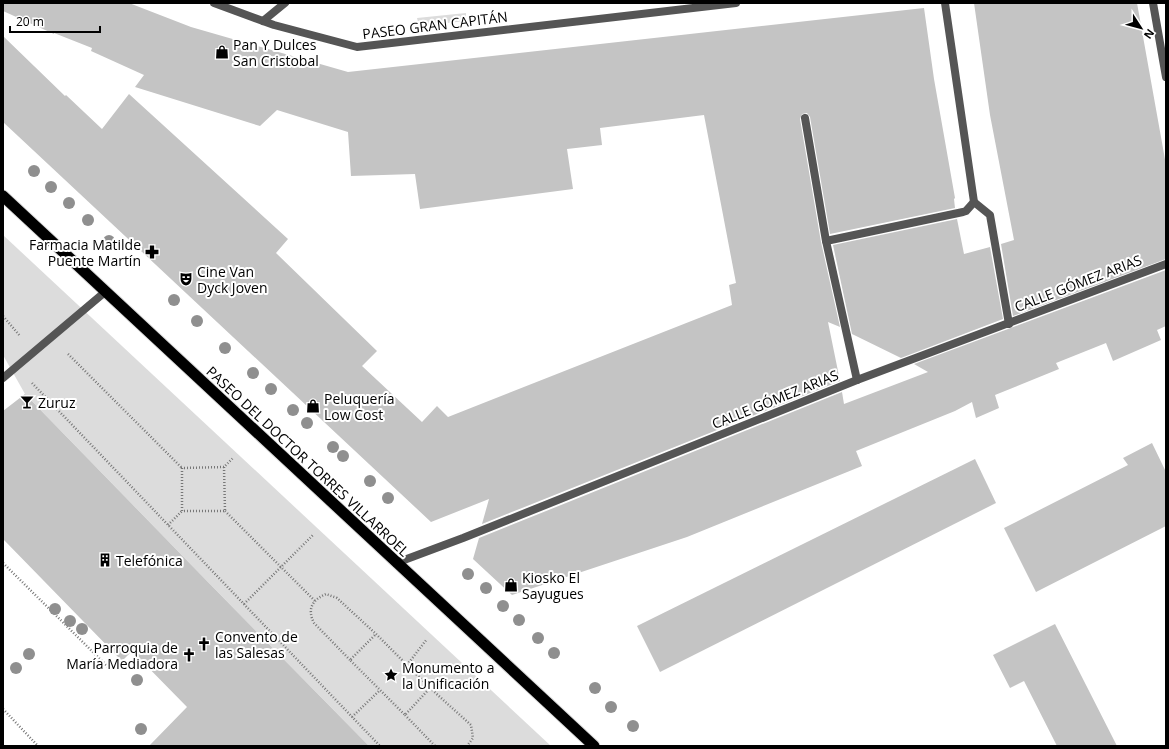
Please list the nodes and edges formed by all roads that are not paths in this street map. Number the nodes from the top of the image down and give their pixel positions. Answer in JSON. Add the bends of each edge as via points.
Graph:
{"nodes":[{"id":1,"x":214,"y":3,"type":"edge"},
{"id":2,"x":285,"y":3,"type":"edge"},
{"id":3,"x":736,"y":3,"type":"edge"},
{"id":4,"x":945,"y":3,"type":"edge"},
{"id":5,"x":1153,"y":3,"type":"edge"},
{"id":6,"x":263,"y":21,"type":"junction"},
{"id":7,"x":1166,"y":77,"type":"edge"},
{"id":8,"x":805,"y":118,"type":"dead end"},
{"id":9,"x":3,"y":196,"type":"edge"},
{"id":10,"x":974,"y":202,"type":"junction"},
{"id":11,"x":826,"y":241,"type":"junction"},
{"id":12,"x":1166,"y":264,"type":"edge"},
{"id":13,"x":105,"y":292,"type":"junction"},
{"id":14,"x":1009,"y":324,"type":"junction"},
{"id":15,"x":3,"y":378,"type":"edge"},
{"id":16,"x":857,"y":380,"type":"junction"},
{"id":17,"x":396,"y":563,"type":"junction"},
{"id":18,"x":594,"y":746,"type":"edge"}],
"edges":[{"from":1,"to":6,"type":"street","name":"PASEO GRAN CAPITÁN"},
{"from":2,"to":6,"type":"street"},
{"from":3,"to":6,"type":"street","name":"PASEO GRAN CAPITÁN","via":[[357,47]]},
{"from":4,"to":10,"type":"street"},
{"from":5,"to":7,"type":"street"},
{"from":8,"to":11,"type":"street"},
{"from":9,"to":13,"type":"highway","name":"PASEO DEL DOCTOR TORRES VILLARROEL"},
{"from":10,"to":11,"type":"street","via":[[963,212]]},
{"from":10,"to":14,"type":"street","via":[[990,215]]},
{"from":11,"to":16,"type":"street"},
{"from":12,"to":14,"type":"street","name":"CALLE GÓMEZ ARIAS"},
{"from":13,"to":15,"type":"street"},
{"from":13,"to":17,"type":"highway","name":"PASEO DEL DOCTOR TORRES VILLARROEL"},
{"from":14,"to":16,"type":"street","name":"CALLE GÓMEZ ARIAS"},
{"from":16,"to":17,"type":"street","name":"CALLE GÓMEZ ARIAS"},
{"from":17,"to":18,"type":"highway","name":"PASEO DEL DOCTOR TORRES VILLARROEL"}]}
